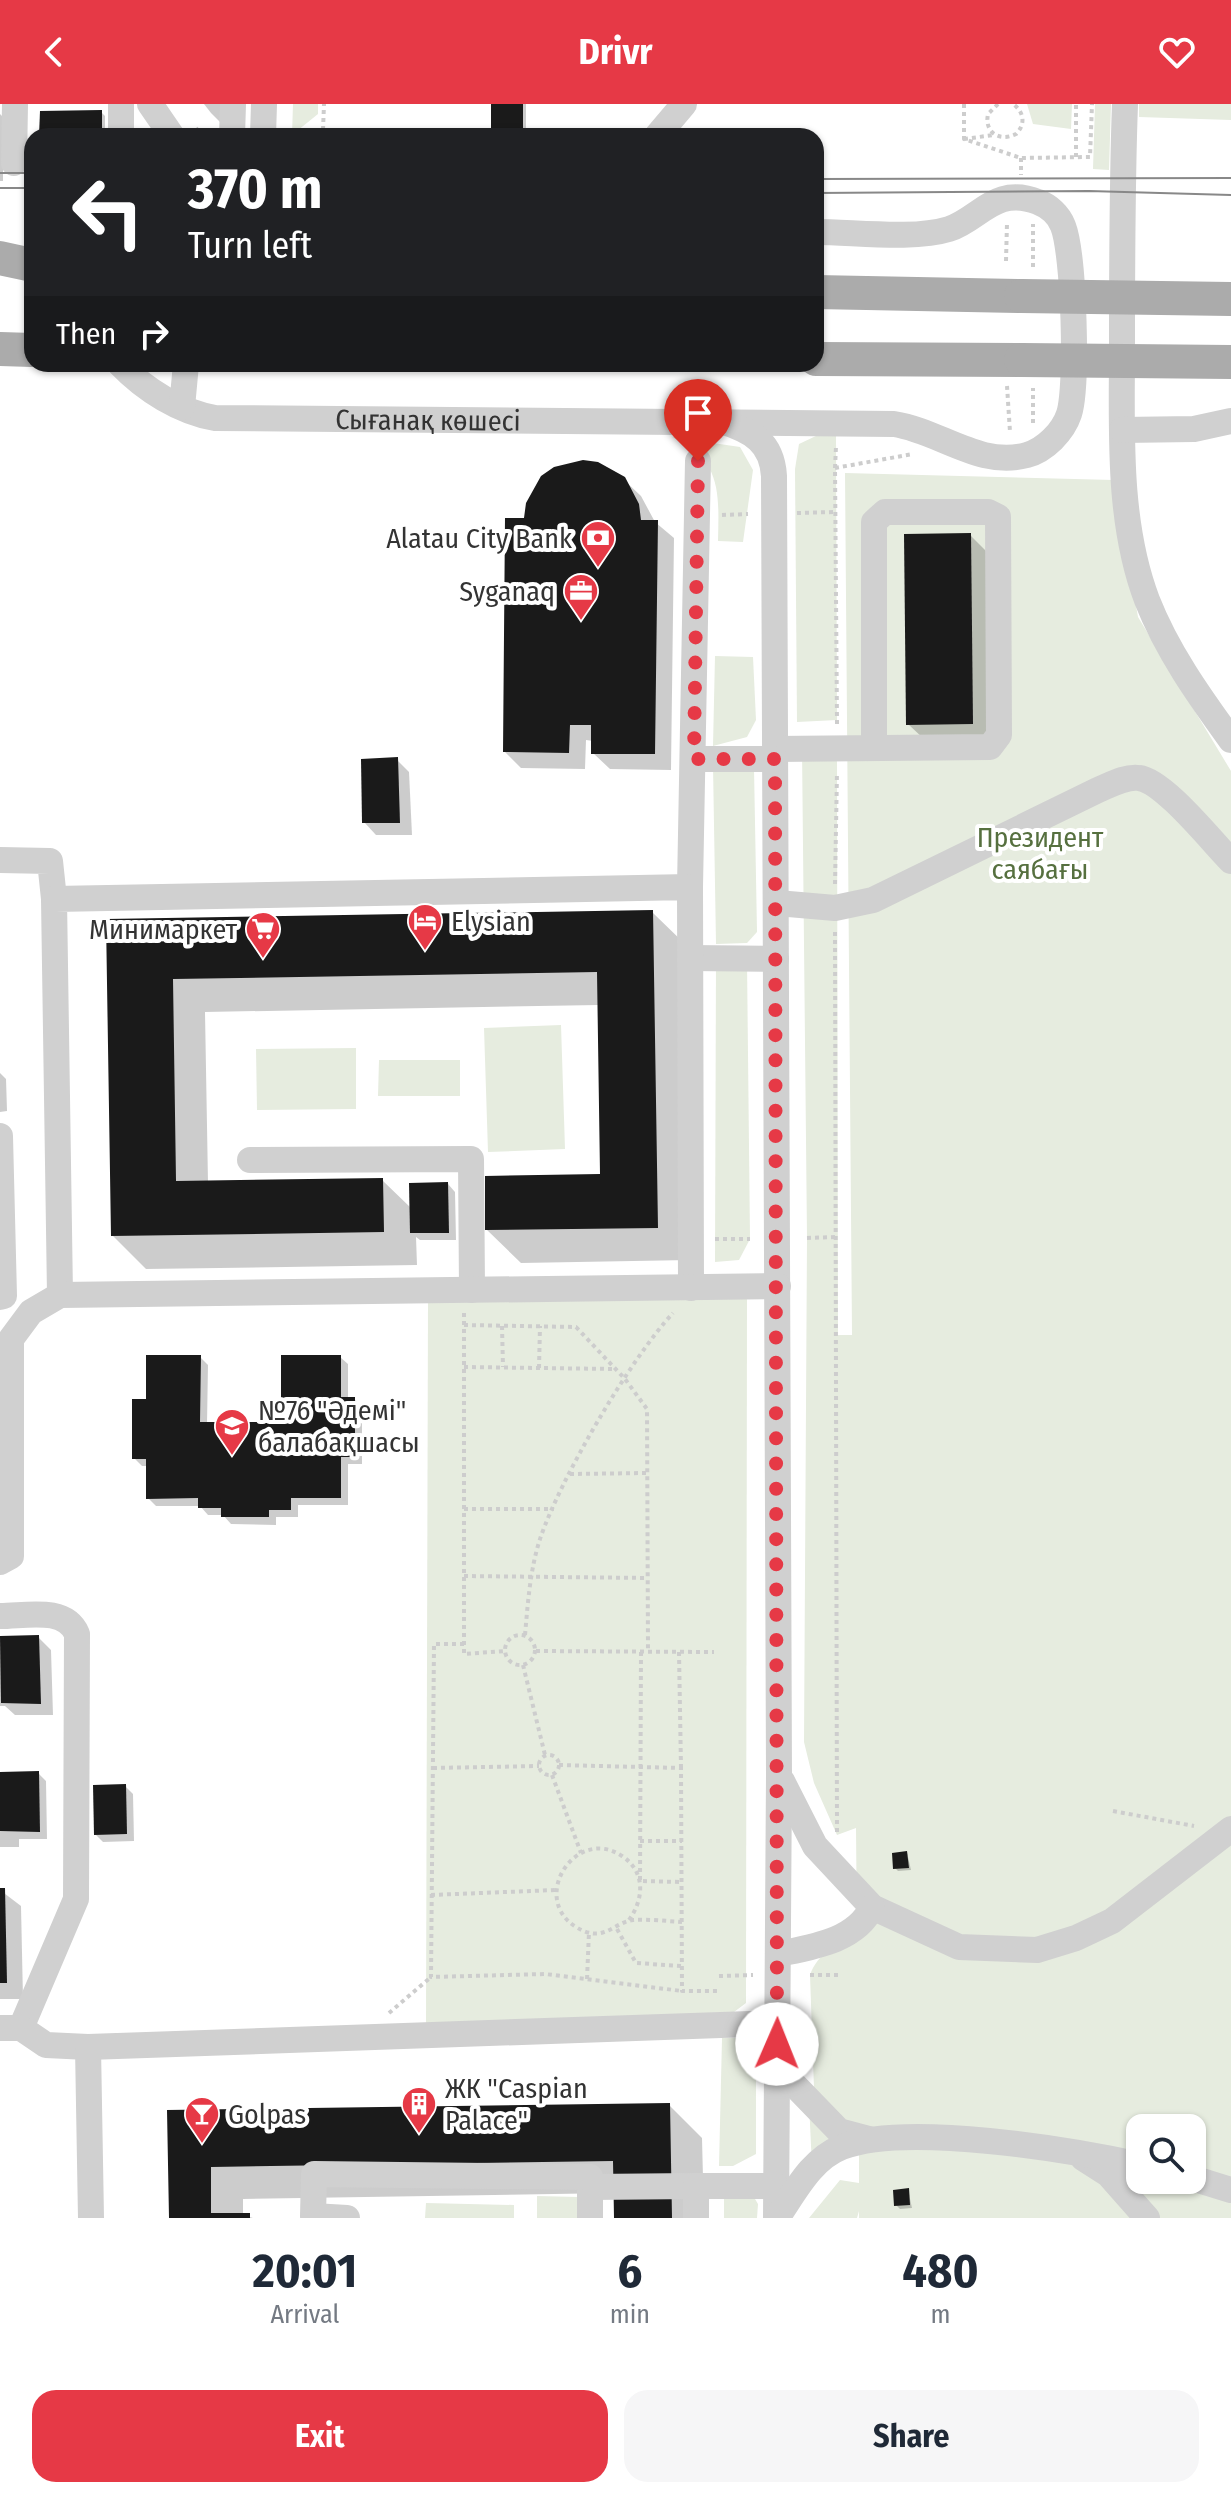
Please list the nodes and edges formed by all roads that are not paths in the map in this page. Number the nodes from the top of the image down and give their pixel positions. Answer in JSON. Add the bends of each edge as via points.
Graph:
{"nodes":[{"id":1,"x":15,"y":104,"type":"edge"},
{"id":2,"x":121,"y":104,"type":"edge"},
{"id":3,"x":150,"y":104,"type":"edge"},
{"id":4,"x":233,"y":104,"type":"edge"},
{"id":5,"x":264,"y":104,"type":"edge"},
{"id":6,"x":684,"y":104,"type":"edge"},
{"id":7,"x":1125,"y":104,"type":"edge"},
{"id":8,"x":121,"y":128,"type":"edge"},
{"id":9,"x":166,"y":128,"type":"edge"},
{"id":10,"x":232,"y":128,"type":"edge"},
{"id":11,"x":263,"y":128,"type":"edge"},
{"id":12,"x":664,"y":128,"type":"edge"},
{"id":13,"x":14,"y":163,"type":"dead end"},
{"id":14,"x":824,"y":232,"type":"edge"},
{"id":15,"x":0,"y":258,"type":"edge"},
{"id":16,"x":24,"y":263,"type":"edge"},
{"id":17,"x":0,"y":275,"type":"edge"},
{"id":18,"x":24,"y":276,"type":"edge"},
{"id":19,"x":824,"y":292,"type":"edge"},
{"id":20,"x":1231,"y":299,"type":"edge"},
{"id":21,"x":0,"y":349,"type":"edge"},
{"id":22,"x":24,"y":350,"type":"edge"},
{"id":23,"x":824,"y":360,"type":"edge"},
{"id":24,"x":1231,"y":362,"type":"edge"},
{"id":25,"x":129,"y":372,"type":"edge"},
{"id":26,"x":185,"y":372,"type":"edge"},
{"id":27,"x":182,"y":407,"type":"junction"},
{"id":28,"x":721,"y":421,"type":"junction"},
{"id":29,"x":1231,"y":421,"type":"edge"},
{"id":30,"x":1122,"y":430,"type":"junction"},
{"id":31,"x":698,"y":461,"type":"dead end"},
{"id":32,"x":1231,"y":740,"type":"edge"},
{"id":33,"x":874,"y":746,"type":"junction"},
{"id":34,"x":775,"y":754,"type":"junction"},
{"id":35,"x":694,"y":759,"type":"junction"},
{"id":36,"x":0,"y":860,"type":"edge"},
{"id":37,"x":1231,"y":861,"type":"edge"},
{"id":38,"x":690,"y":887,"type":"junction"},
{"id":39,"x":54,"y":899,"type":"junction"},
{"id":40,"x":777,"y":903,"type":"junction"},
{"id":41,"x":690,"y":958,"type":"junction"},
{"id":42,"x":776,"y":959,"type":"junction"},
{"id":43,"x":0,"y":1136,"type":"edge"},
{"id":44,"x":250,"y":1160,"type":"dead end"},
{"id":45,"x":778,"y":1286,"type":"junction"},
{"id":46,"x":468,"y":1290,"type":"junction"},
{"id":47,"x":60,"y":1295,"type":"junction"},
{"id":48,"x":0,"y":1297,"type":"edge"},
{"id":49,"x":689,"y":1300,"type":"junction"},
{"id":50,"x":0,"y":1562,"type":"edge"},
{"id":51,"x":0,"y":1616,"type":"edge"},
{"id":52,"x":779,"y":1775,"type":"junction"},
{"id":53,"x":1228,"y":1835,"type":"edge"},
{"id":54,"x":872,"y":1907,"type":"junction"},
{"id":55,"x":778,"y":1954,"type":"junction"},
{"id":56,"x":777,"y":2023,"type":"junction"},
{"id":57,"x":10,"y":2028,"type":"edge"},
{"id":58,"x":88,"y":2047,"type":"junction"},
{"id":59,"x":776,"y":2066,"type":"junction"},
{"id":60,"x":869,"y":2139,"type":"junction"},
{"id":61,"x":1067,"y":2149,"type":"junction"},
{"id":62,"x":1126,"y":2162,"type":"edge"},
{"id":63,"x":1206,"y":2182,"type":"edge"},
{"id":64,"x":696,"y":2186,"type":"junction"},
{"id":65,"x":776,"y":2186,"type":"junction"},
{"id":66,"x":590,"y":2187,"type":"junction"},
{"id":67,"x":1231,"y":2190,"type":"edge"},
{"id":68,"x":91,"y":2218,"type":"edge"},
{"id":69,"x":347,"y":2218,"type":"edge"},
{"id":70,"x":590,"y":2218,"type":"edge"},
{"id":71,"x":696,"y":2218,"type":"edge"},
{"id":72,"x":776,"y":2218,"type":"edge"},
{"id":73,"x":1147,"y":2218,"type":"edge"}],
"edges":[{"from":1,"to":13,"type":"street"},
{"from":2,"to":8,"type":"street"},
{"from":3,"to":9,"type":"street"},
{"from":4,"to":10,"type":"street"},
{"from":5,"to":11,"type":"street"},
{"from":6,"to":12,"type":"street"},
{"from":7,"to":30,"type":"street"},
{"from":14,"to":28,"type":"street","name":"Сығанақ көшесі","via":[[948,230],[977,209],[1010,199],[1037,201],[1053,211],[1062,223],[1072,272],[1069,416],[1048,444],[1032,454],[996,459],[920,427]]},
{"from":15,"to":16,"type":"main road"},
{"from":17,"to":18,"type":"main road"},
{"from":19,"to":20,"type":"main road","bridge":true},
{"from":21,"to":22,"type":"main road"},
{"from":23,"to":24,"type":"main road","bridge":true,"via":[[1014,372]]},
{"from":25,"to":27,"type":"street","name":"Сығанақ көшесі"},
{"from":26,"to":27,"type":"street"},
{"from":27,"to":28,"type":"street","name":"Сығанақ көшесі","via":[[215,418]]},
{"from":28,"to":34,"type":"street","via":[[759,438],[773,462]]},
{"from":29,"to":30,"type":"street","via":[[1194,429]]},
{"from":30,"to":32,"type":"street","via":[[1127,504],[1147,598],[1167,644]]},
{"from":31,"to":35,"type":"street"},
{"from":33,"to":33,"type":"street","via":[[990,747],[999,735],[998,517],[988,512],[885,512],[874,522]]},
{"from":33,"to":34,"type":"street"},
{"from":34,"to":35,"type":"street"},
{"from":34,"to":40,"type":"street"},
{"from":35,"to":38,"type":"street"},
{"from":36,"to":39,"type":"street","via":[[50,861]]},
{"from":37,"to":40,"type":"street","via":[[1158,787],[1140,777],[1124,779],[873,900],[835,908]]},
{"from":38,"to":39,"type":"street"},
{"from":38,"to":41,"type":"street"},
{"from":39,"to":47,"type":"street"},
{"from":40,"to":42,"type":"street"},
{"from":41,"to":42,"type":"street"},
{"from":41,"to":49,"type":"street"},
{"from":42,"to":45,"type":"street"},
{"from":43,"to":48,"type":"street"},
{"from":44,"to":46,"type":"street","via":[[471,1159]]},
{"from":45,"to":49,"type":"street"},
{"from":45,"to":52,"type":"street"},
{"from":46,"to":47,"type":"street"},
{"from":46,"to":49,"type":"street"},
{"from":47,"to":50,"type":"street","via":[[31,1312],[11,1339],[11,1556]]},
{"from":51,"to":57,"type":"street","via":[[59,1615],[77,1634],[76,1899]]},
{"from":52,"to":54,"type":"street","via":[[815,1846]]},
{"from":52,"to":55,"type":"street"},
{"from":53,"to":54,"type":"street","via":[[1112,1921],[1037,1950],[959,1947]]},
{"from":54,"to":55,"type":"street","via":[[864,1923],[825,1944]]},
{"from":55,"to":56,"type":"street"},
{"from":56,"to":58,"type":"street"},
{"from":56,"to":59,"type":"street"},
{"from":57,"to":58,"type":"street","via":[[46,2045]]},
{"from":58,"to":68,"type":"street"},
{"from":59,"to":60,"type":"street","via":[[839,2131]]},
{"from":59,"to":65,"type":"street"},
{"from":60,"to":61,"type":"street"},
{"from":60,"to":72,"type":"street","via":[[840,2147],[812,2167]]},
{"from":61,"to":62,"type":"street"},
{"from":61,"to":73,"type":"street","via":[[1108,2174]]},
{"from":63,"to":67,"type":"street"},
{"from":64,"to":65,"type":"street"},
{"from":64,"to":66,"type":"street"},
{"from":64,"to":71,"type":"street"},
{"from":65,"to":72,"type":"street"},
{"from":66,"to":69,"type":"street","via":[[590,2177],[314,2174],[313,2216]]},
{"from":66,"to":70,"type":"street"}]}
